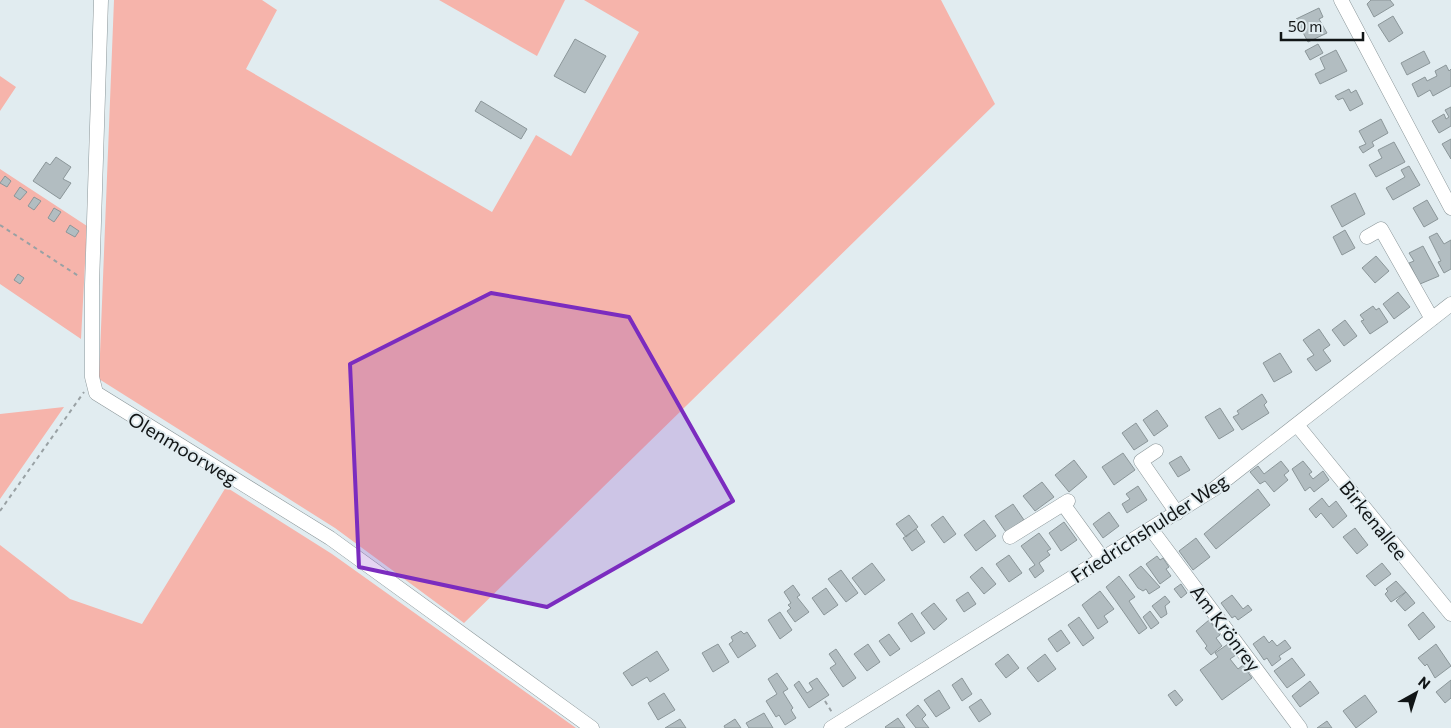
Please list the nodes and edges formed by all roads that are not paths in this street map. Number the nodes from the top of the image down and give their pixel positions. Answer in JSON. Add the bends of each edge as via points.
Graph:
{"nodes":[{"id":1,"x":101,"y":0,"type":"edge"},
{"id":2,"x":1341,"y":0,"type":"edge"},
{"id":3,"x":1451,"y":208,"type":"edge"},
{"id":4,"x":1367,"y":236,"type":"dead end"},
{"id":5,"x":1451,"y":304,"type":"edge"},
{"id":6,"x":1432,"y":319,"type":"junction"},
{"id":7,"x":1297,"y":425,"type":"junction"},
{"id":8,"x":1156,"y":451,"type":"dead end"},
{"id":9,"x":1177,"y":513,"type":"junction"},
{"id":10,"x":1151,"y":529,"type":"junction"},
{"id":11,"x":1010,"y":537,"type":"dead end"},
{"id":12,"x":1103,"y":559,"type":"junction"},
{"id":13,"x":1451,"y":614,"type":"edge"},
{"id":14,"x":832,"y":722,"type":"edge"},
{"id":15,"x":592,"y":728,"type":"edge"},
{"id":16,"x":1300,"y":728,"type":"edge"}],
"edges":[{"from":1,"to":15,"type":"street","name":"Olenmoorweg","via":[[92,285],[92,377],[96,393],[330,538]]},
{"from":2,"to":3,"type":"street"},
{"from":4,"to":6,"type":"street","via":[[1381,229]]},
{"from":5,"to":6,"type":"street","name":"Friedrichshulder Weg"},
{"from":6,"to":7,"type":"street","name":"Friedrichshulder Weg"},
{"from":7,"to":9,"type":"street","name":"Friedrichshulder Weg","via":[[1214,489]]},
{"from":7,"to":13,"type":"street","name":"Birkenallee"},
{"from":8,"to":9,"type":"street","via":[[1141,461]]},
{"from":9,"to":10,"type":"street","name":"Friedrichshulder Weg"},
{"from":10,"to":12,"type":"street","name":"Friedrichshulder Weg"},
{"from":10,"to":16,"type":"street","name":"Am Krönrey"},
{"from":11,"to":12,"type":"street","via":[[1065,503]]},
{"from":12,"to":14,"type":"street","name":"Friedrichshulder Weg"}]}
